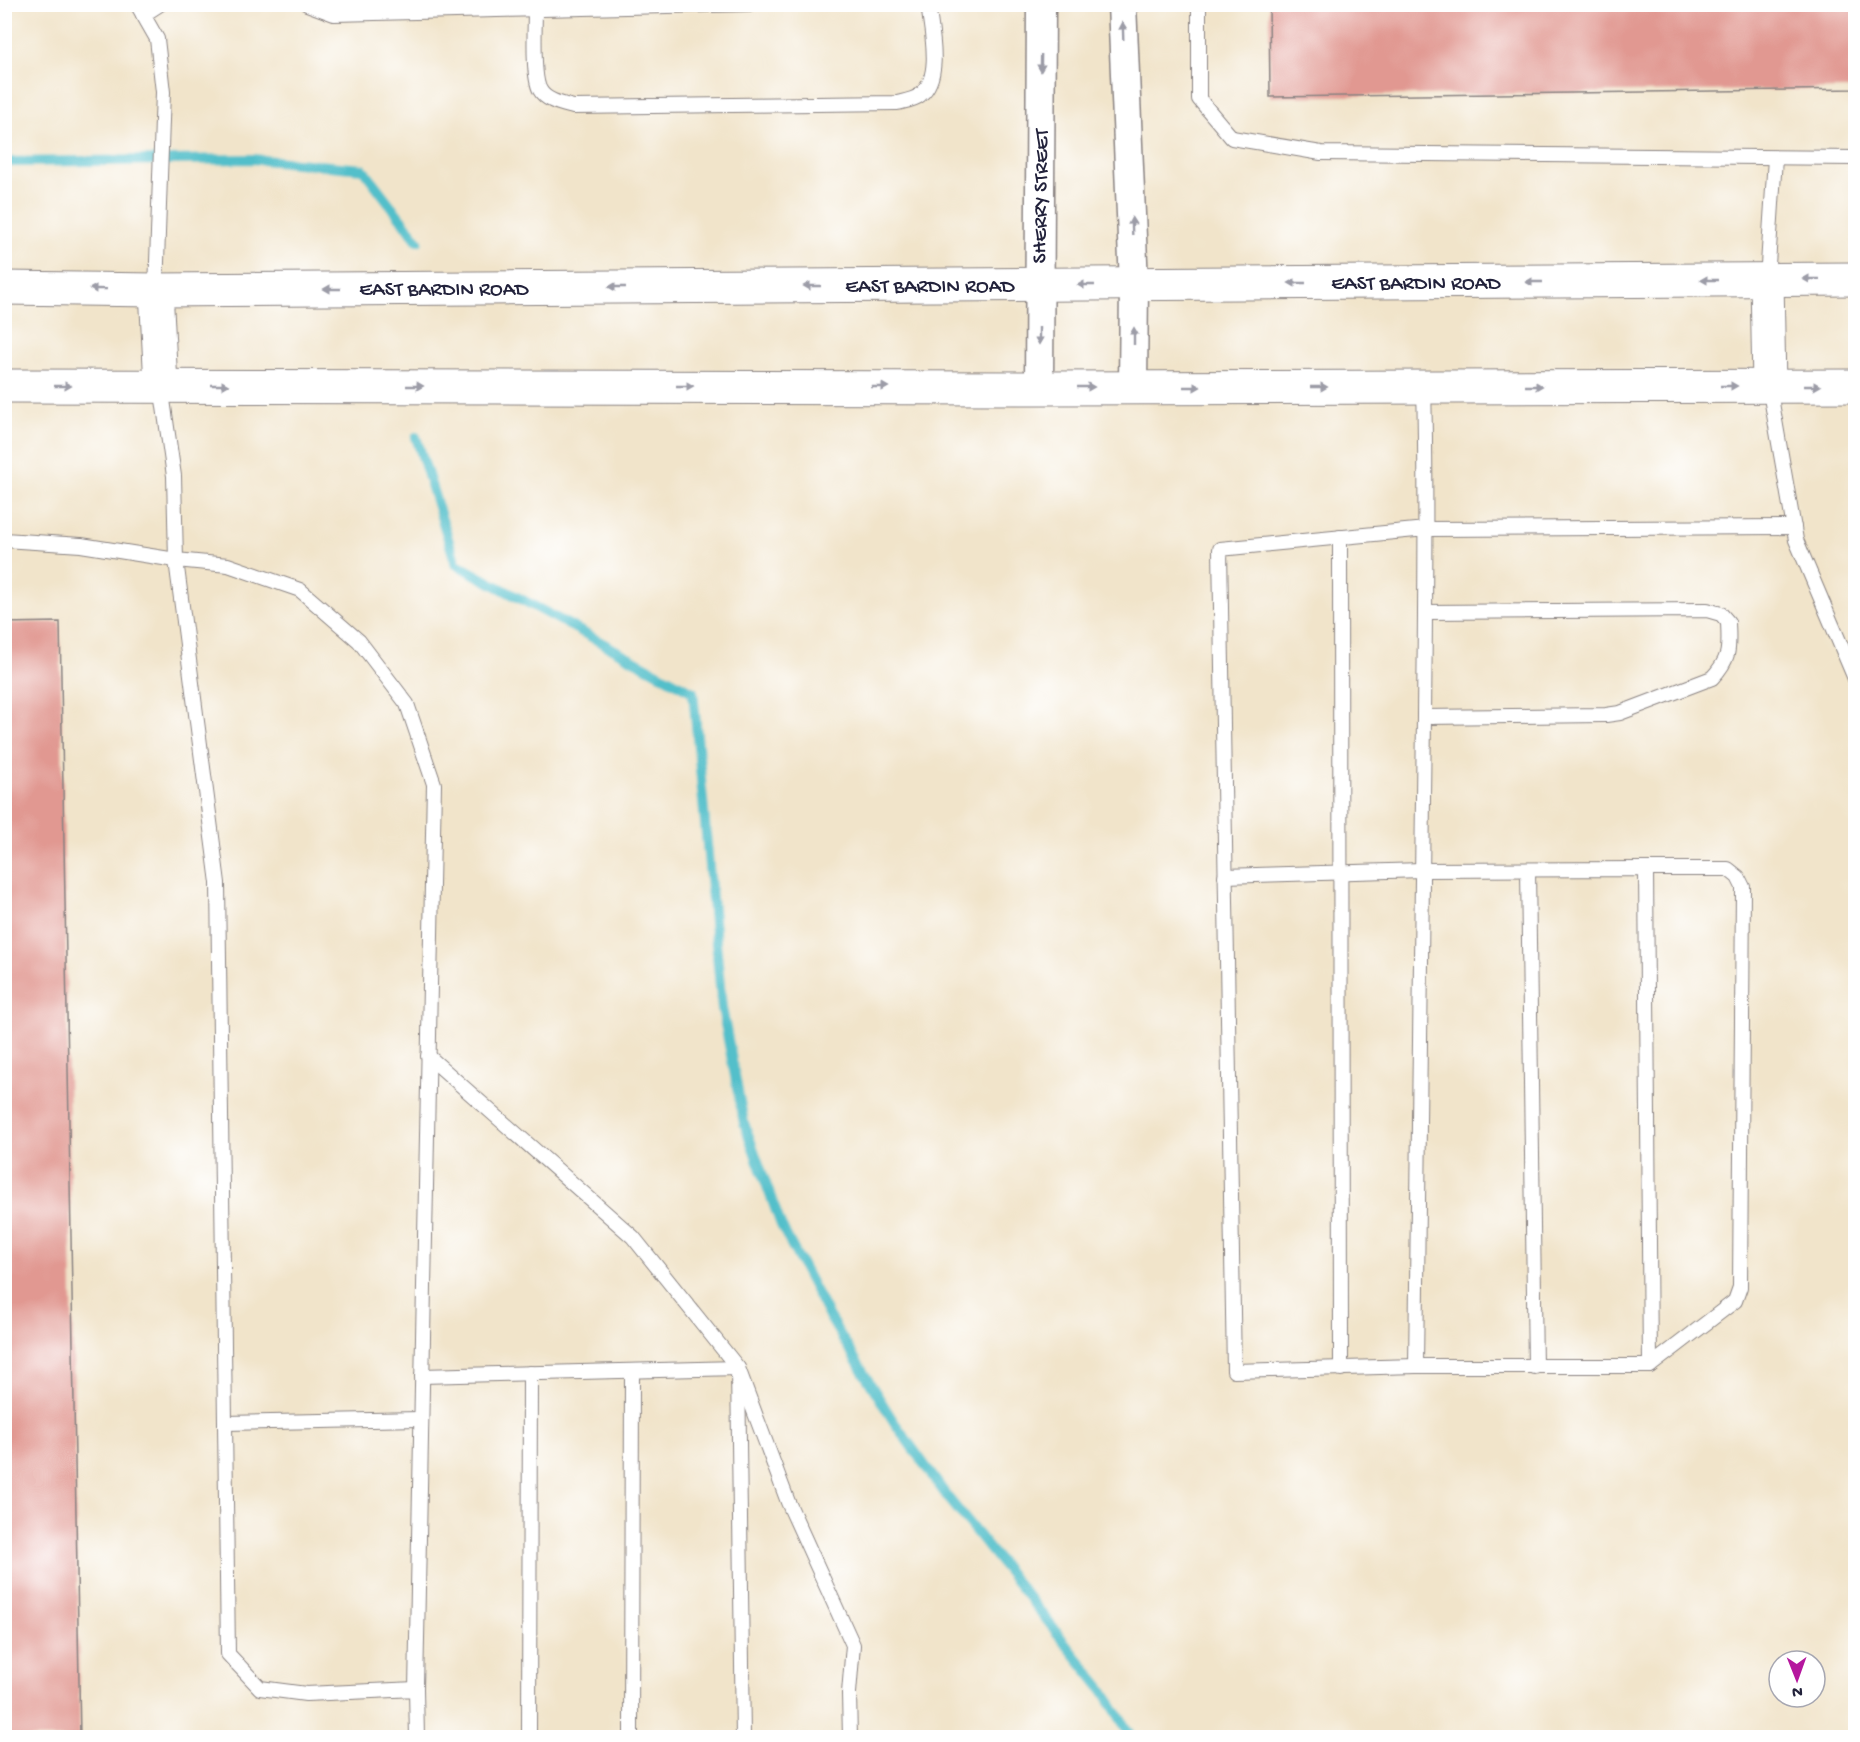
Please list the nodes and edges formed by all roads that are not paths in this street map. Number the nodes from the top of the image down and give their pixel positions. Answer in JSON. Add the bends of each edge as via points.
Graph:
{"nodes":[{"id":1,"x":160,"y":4,"type":"edge"},
{"id":2,"x":307,"y":4,"type":"edge"},
{"id":3,"x":750,"y":4,"type":"edge"},
{"id":4,"x":928,"y":4,"type":"edge"},
{"id":5,"x":1041,"y":4,"type":"edge"},
{"id":6,"x":1122,"y":4,"type":"edge"},
{"id":7,"x":1199,"y":4,"type":"edge"},
{"id":8,"x":535,"y":9,"type":"junction"},
{"id":9,"x":140,"y":10,"type":"edge"},
{"id":10,"x":1775,"y":158,"type":"junction"},
{"id":11,"x":1856,"y":158,"type":"edge"},
{"id":12,"x":1856,"y":279,"type":"edge"},
{"id":13,"x":1767,"y":280,"type":"junction"},
{"id":14,"x":1134,"y":284,"type":"junction"},
{"id":15,"x":1038,"y":285,"type":"junction"},
{"id":16,"x":4,"y":288,"type":"edge"},
{"id":17,"x":156,"y":290,"type":"junction"},
{"id":18,"x":161,"y":385,"type":"junction"},
{"id":19,"x":4,"y":386,"type":"edge"},
{"id":20,"x":1769,"y":386,"type":"junction"},
{"id":21,"x":1856,"y":386,"type":"edge"},
{"id":22,"x":1133,"y":387,"type":"junction"},
{"id":23,"x":1424,"y":387,"type":"junction"},
{"id":24,"x":1039,"y":388,"type":"junction"},
{"id":25,"x":1794,"y":527,"type":"junction"},
{"id":26,"x":1426,"y":529,"type":"junction"},
{"id":27,"x":1340,"y":537,"type":"junction"},
{"id":28,"x":4,"y":540,"type":"edge"},
{"id":29,"x":176,"y":560,"type":"junction"},
{"id":30,"x":1425,"y":612,"type":"junction"},
{"id":31,"x":1856,"y":681,"type":"edge"},
{"id":32,"x":1424,"y":717,"type":"junction"},
{"id":33,"x":1646,"y":869,"type":"junction"},
{"id":34,"x":1422,"y":870,"type":"junction"},
{"id":35,"x":1528,"y":870,"type":"junction"},
{"id":36,"x":1341,"y":873,"type":"junction"},
{"id":37,"x":1226,"y":876,"type":"junction"},
{"id":38,"x":428,"y":1056,"type":"junction"},
{"id":39,"x":1416,"y":1366,"type":"junction"},
{"id":40,"x":1650,"y":1366,"type":"junction"},
{"id":41,"x":1535,"y":1367,"type":"junction"},
{"id":42,"x":738,"y":1368,"type":"junction"},
{"id":43,"x":1341,"y":1369,"type":"junction"},
{"id":44,"x":632,"y":1371,"type":"junction"},
{"id":45,"x":530,"y":1373,"type":"junction"},
{"id":46,"x":422,"y":1376,"type":"junction"},
{"id":47,"x":420,"y":1419,"type":"junction"},
{"id":48,"x":225,"y":1423,"type":"junction"},
{"id":49,"x":416,"y":1689,"type":"junction"},
{"id":50,"x":417,"y":1737,"type":"edge"},
{"id":51,"x":529,"y":1737,"type":"edge"},
{"id":52,"x":631,"y":1737,"type":"edge"},
{"id":53,"x":743,"y":1737,"type":"edge"},
{"id":54,"x":849,"y":1737,"type":"edge"}],
"edges":[{"from":1,"to":9,"type":"lane"},
{"from":2,"to":8,"type":"lane","via":[[334,14]]},
{"from":3,"to":8,"type":"lane"},
{"from":4,"to":8,"type":"lane","via":[[934,68],[929,87],[917,97],[897,103],[851,104],[573,107],[540,92],[536,80]]},
{"from":5,"to":15,"type":"street","name":"SHERRY STREET","one_way":true},
{"from":14,"to":6,"type":"street","one_way":true},
{"from":7,"to":10,"type":"lane","via":[[1199,99],[1232,138],[1321,153]]},
{"from":9,"to":17,"type":"lane","via":[[157,39],[163,92]]},
{"from":10,"to":11,"type":"lane"},
{"from":10,"to":13,"type":"lane"},
{"from":12,"to":13,"type":"street","name":"EAST BARDIN ROAD","one_way":true},
{"from":13,"to":14,"type":"street","name":"EAST BARDIN ROAD","one_way":true},
{"from":13,"to":20,"type":"street"},
{"from":14,"to":15,"type":"street","name":"EAST BARDIN ROAD","one_way":true},
{"from":22,"to":14,"type":"street","one_way":true},
{"from":15,"to":17,"type":"street","name":"EAST BARDIN ROAD","one_way":true},
{"from":15,"to":24,"type":"street","name":"SHERRY STREET","one_way":true},
{"from":17,"to":16,"type":"street","name":"EAST BARDIN ROAD","one_way":true},
{"from":17,"to":18,"type":"street"},
{"from":19,"to":18,"type":"street","one_way":true},
{"from":18,"to":24,"type":"street","one_way":true},
{"from":18,"to":29,"type":"lane","via":[[174,476]]},
{"from":20,"to":21,"type":"street","one_way":true},
{"from":23,"to":20,"type":"street","one_way":true},
{"from":20,"to":25,"type":"lane"},
{"from":22,"to":23,"type":"street","one_way":true},
{"from":24,"to":22,"type":"street","one_way":true},
{"from":23,"to":26,"type":"lane"},
{"from":25,"to":26,"type":"lane"},
{"from":25,"to":31,"type":"lane"},
{"from":26,"to":27,"type":"lane"},
{"from":26,"to":30,"type":"lane"},
{"from":27,"to":36,"type":"lane"},
{"from":27,"to":37,"type":"lane","via":[[1220,549]]},
{"from":28,"to":29,"type":"lane","via":[[81,545]]},
{"from":29,"to":38,"type":"lane","via":[[228,565],[300,590],[359,641],[407,704],[434,784]]},
{"from":29,"to":48,"type":"lane","via":[[218,883]]},
{"from":30,"to":32,"type":"lane"},
{"from":30,"to":32,"type":"lane","via":[[1707,610],[1721,614],[1728,622],[1729,654],[1713,678],[1620,713]]},
{"from":32,"to":34,"type":"lane"},
{"from":33,"to":35,"type":"lane"},
{"from":33,"to":40,"type":"lane"},
{"from":33,"to":40,"type":"lane","via":[[1728,869],[1743,887],[1740,1287],[1735,1301]]},
{"from":34,"to":35,"type":"lane"},
{"from":34,"to":36,"type":"lane"},
{"from":34,"to":39,"type":"lane"},
{"from":35,"to":41,"type":"lane"},
{"from":36,"to":37,"type":"lane"},
{"from":36,"to":43,"type":"lane"},
{"from":37,"to":43,"type":"lane","via":[[1234,1371]]},
{"from":38,"to":42,"type":"lane","via":[[633,1237]]},
{"from":38,"to":46,"type":"lane"},
{"from":39,"to":41,"type":"lane"},
{"from":39,"to":43,"type":"lane"},
{"from":40,"to":41,"type":"lane"},
{"from":42,"to":44,"type":"lane"},
{"from":42,"to":53,"type":"lane"},
{"from":42,"to":54,"type":"lane","via":[[788,1502],[853,1646]]},
{"from":44,"to":45,"type":"lane"},
{"from":44,"to":52,"type":"lane"},
{"from":45,"to":46,"type":"lane"},
{"from":45,"to":51,"type":"lane"},
{"from":46,"to":47,"type":"lane"},
{"from":47,"to":48,"type":"lane"},
{"from":47,"to":49,"type":"lane"},
{"from":48,"to":49,"type":"lane","via":[[228,1654],[260,1689],[306,1694]]},
{"from":49,"to":50,"type":"lane"}]}
